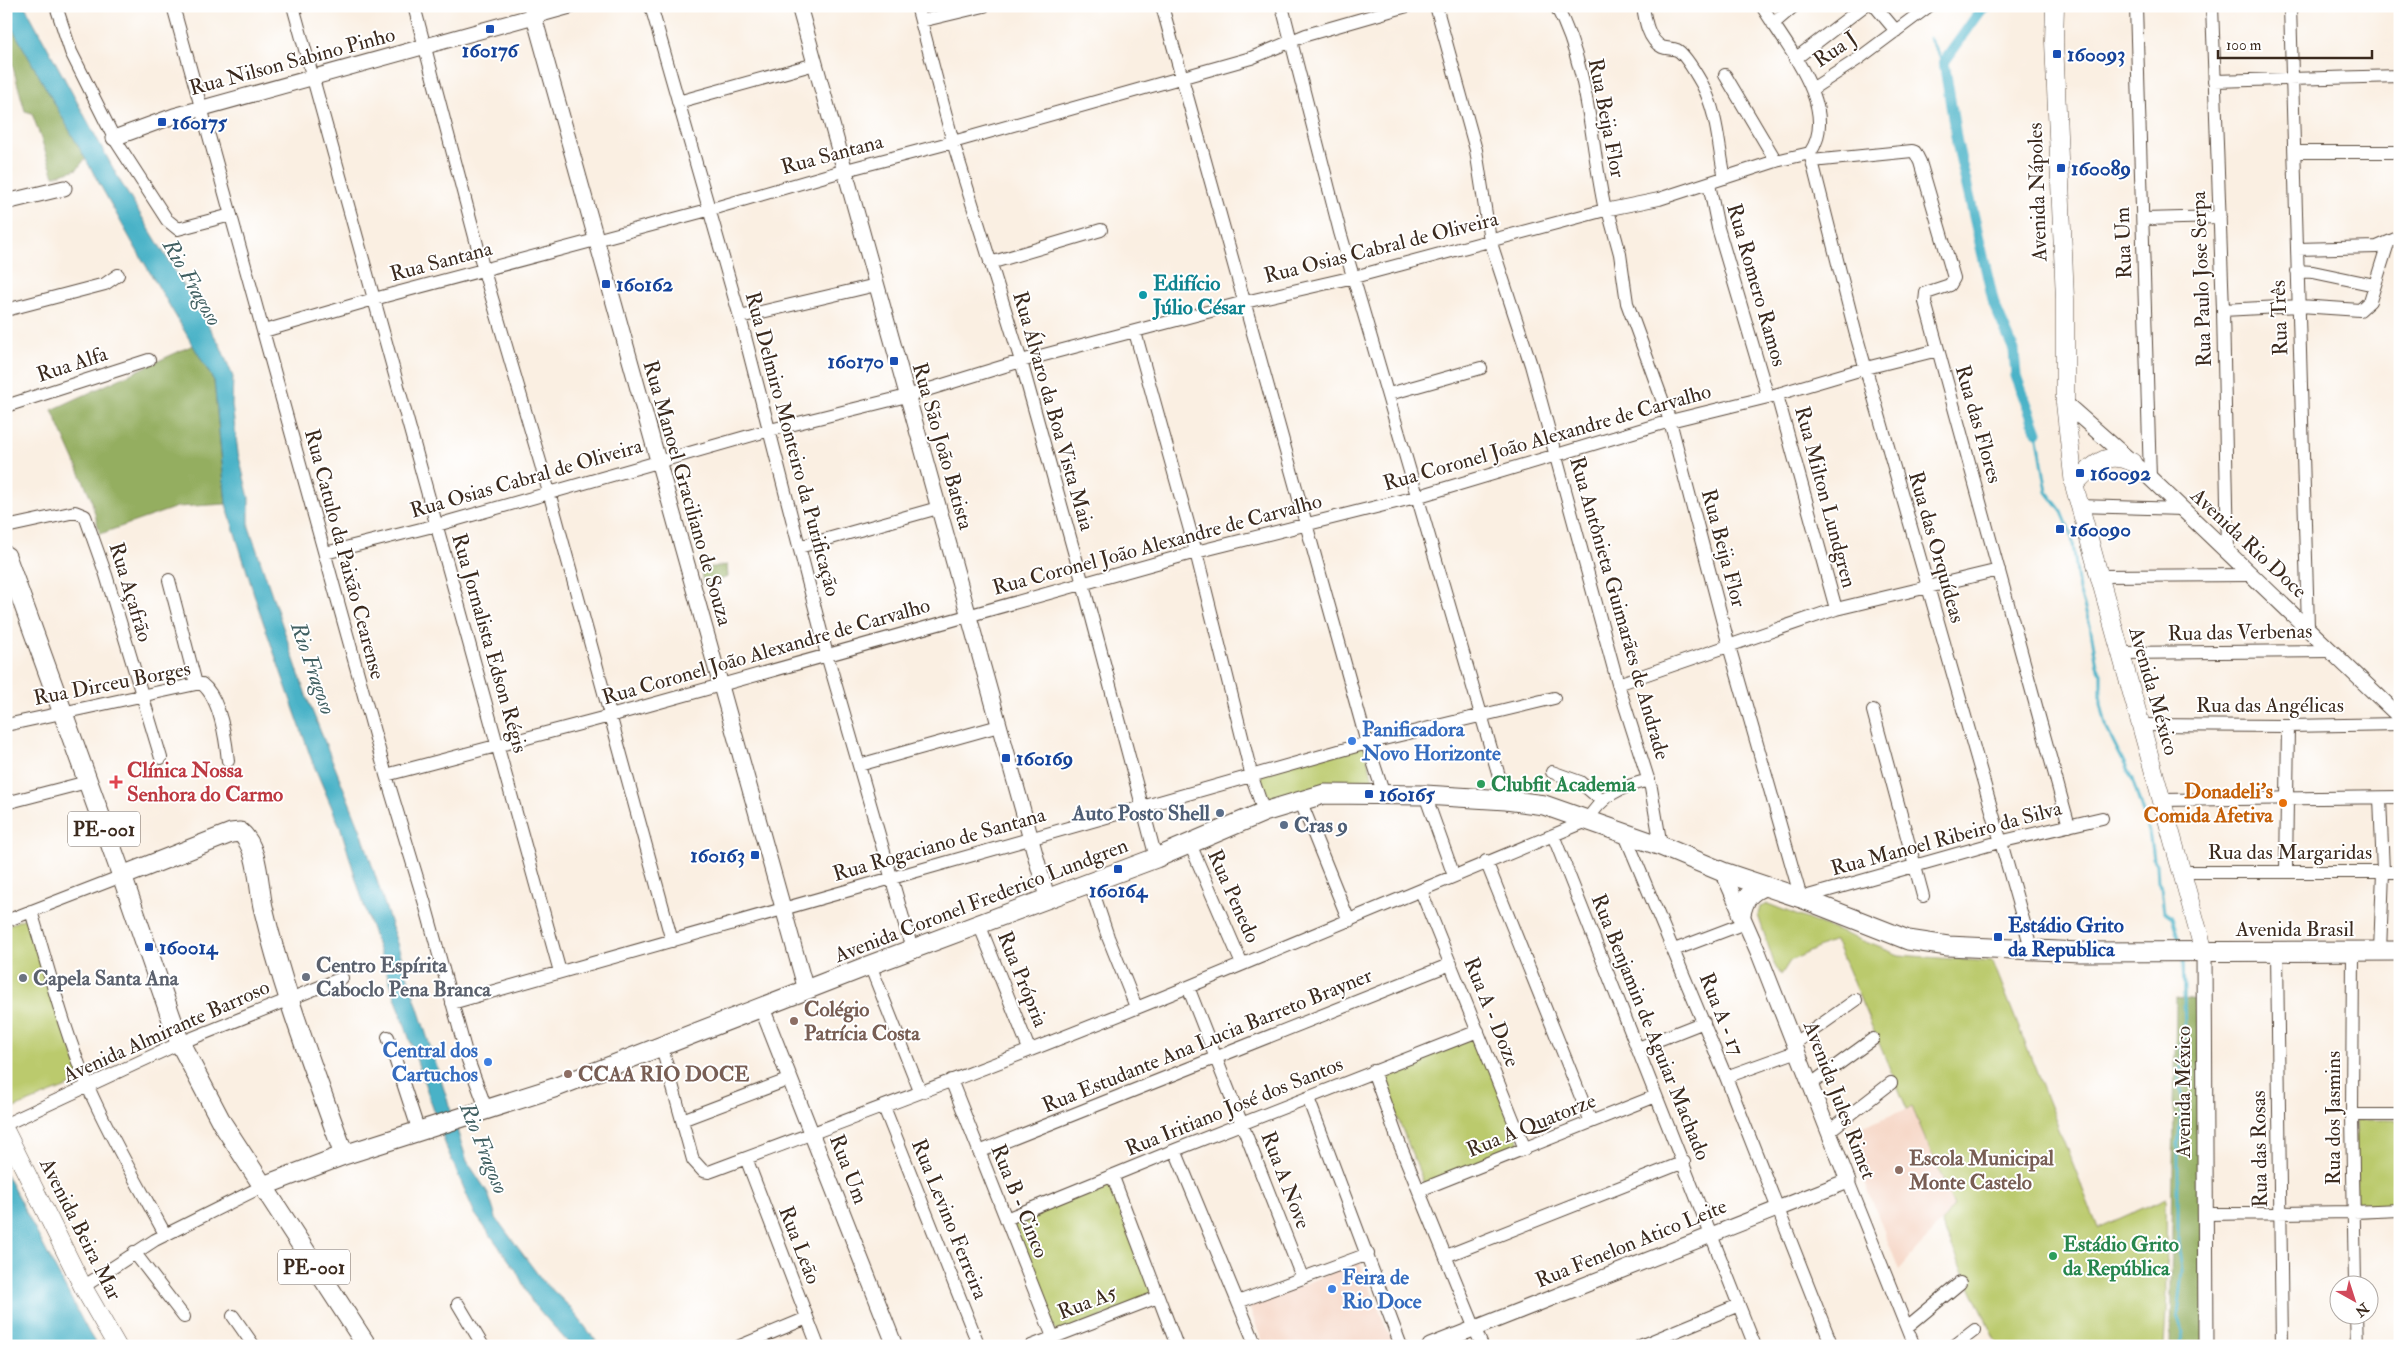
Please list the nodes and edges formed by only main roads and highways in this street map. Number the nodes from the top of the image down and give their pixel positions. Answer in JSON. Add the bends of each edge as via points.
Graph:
{"nodes":[{"id":1,"x":2055,"y":6,"type":"edge"},
{"id":2,"x":2064,"y":376,"type":"joint"},
{"id":3,"x":2132,"y":462,"type":"road end"},
{"id":4,"x":2074,"y":485,"type":"junction"},
{"id":5,"x":6,"y":556,"type":"edge"},
{"id":6,"x":122,"y":876,"type":"junction"},
{"id":7,"x":1764,"y":886,"type":"junction"},
{"id":8,"x":1743,"y":919,"type":"road end"},
{"id":9,"x":2400,"y":951,"type":"edge"},
{"id":10,"x":2197,"y":952,"type":"junction"},
{"id":11,"x":6,"y":1132,"type":"edge"},
{"id":12,"x":344,"y":1154,"type":"junction"},
{"id":13,"x":263,"y":1186,"type":"junction"},
{"id":14,"x":117,"y":1346,"type":"edge"},
{"id":15,"x":367,"y":1346,"type":"edge"}],
"edges":[{"from":1,"to":2,"type":"main road","name":"Avenida Nápoles","via":[[2065,299]]},
{"from":2,"to":4,"type":"main road","name":"Avenida México"},
{"from":3,"to":4,"type":"main road","via":[[2121,457],[2103,460]]},
{"from":4,"to":10,"type":"main road","name":"Avenida México","via":[[2181,872]]},
{"from":5,"to":6,"type":"main road","number":"PE-001"},
{"from":6,"to":12,"type":"main road","via":[[240,832],[250,844],[288,999]]},
{"from":6,"to":13,"type":"main road","number":"PE-001","via":[[180,1043],[222,1123]]},
{"from":7,"to":8,"type":"main road","via":[[1748,896],[1743,905]]},
{"from":7,"to":10,"type":"main road","name":"Avenida Coronel Frederico Lundgren","via":[[1908,940],[1948,946],[2032,950]]},
{"from":7,"to":12,"type":"main road","name":"Avenida Coronel Frederico Lundgren","via":[[1544,805],[1425,795],[1324,794],[1264,812],[1156,858],[554,1088]]},
{"from":9,"to":10,"type":"main road","name":"Avenida Brasil"},
{"from":11,"to":14,"type":"main road","name":"Avenida Beira Mar","via":[[83,1287]]},
{"from":12,"to":13,"type":"main road","name":"Avenida Coronel Frederico Lundgren"},
{"from":13,"to":15,"type":"main road","number":"PE-001"}]}
